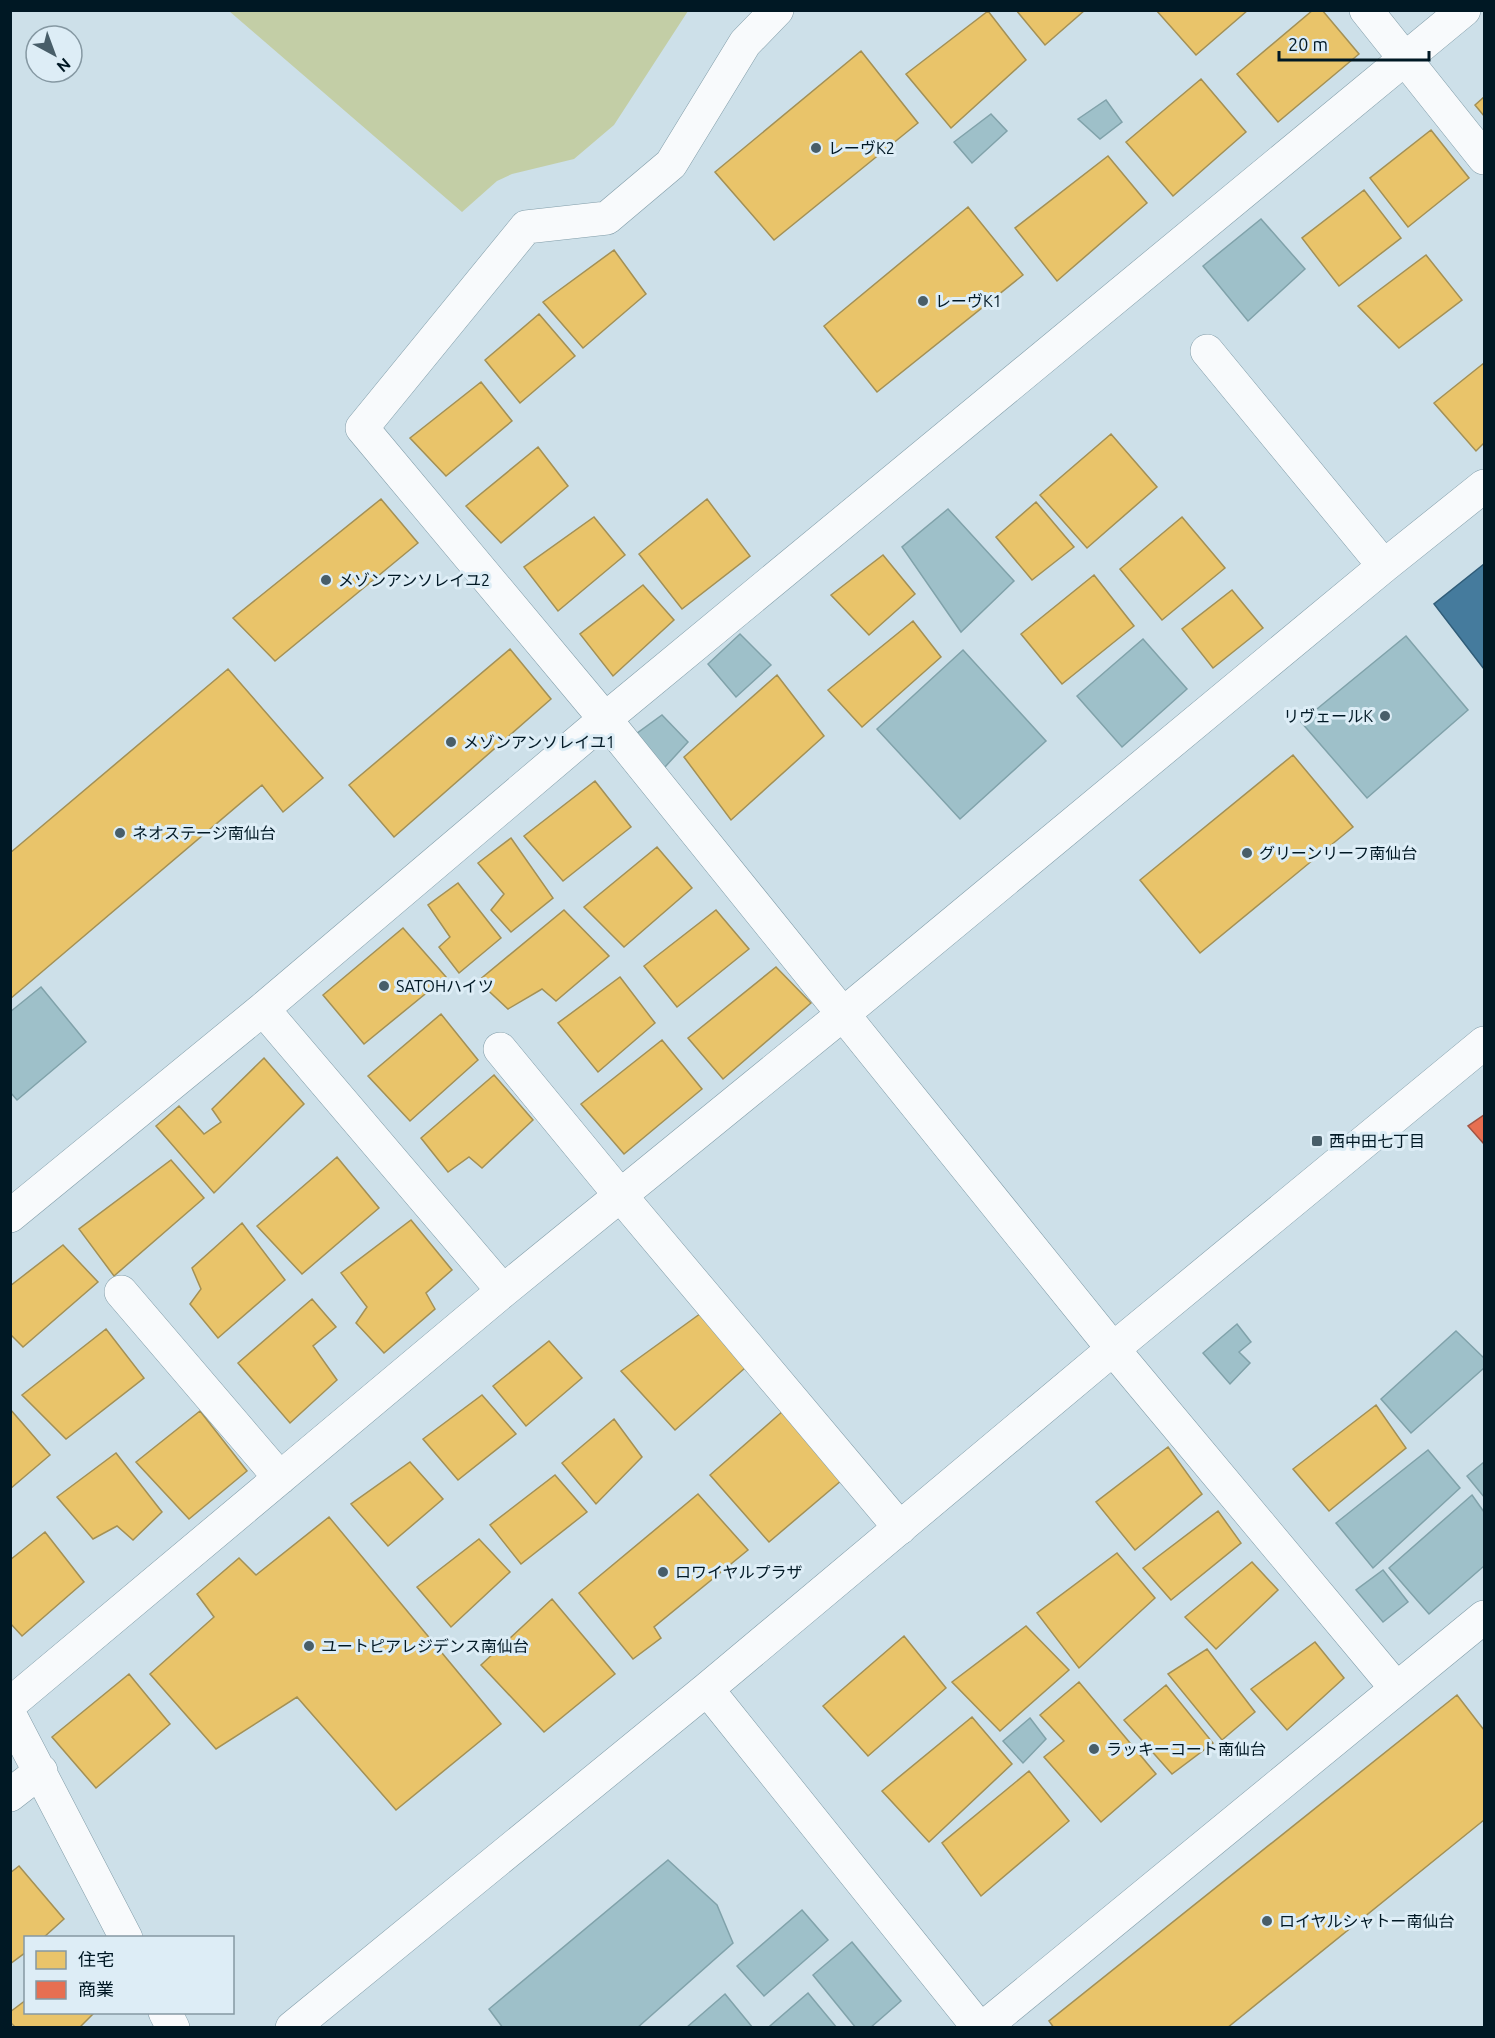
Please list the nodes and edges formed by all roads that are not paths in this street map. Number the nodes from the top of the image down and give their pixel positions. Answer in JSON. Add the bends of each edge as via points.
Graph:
{"nodes":[{"id":1,"x":777,"y":10,"type":"edge"},
{"id":2,"x":1366,"y":10,"type":"edge"},
{"id":3,"x":1464,"y":10,"type":"edge"},
{"id":4,"x":1406,"y":59,"type":"junction"},
{"id":5,"x":1485,"y":158,"type":"edge"},
{"id":6,"x":1207,"y":351,"type":"dead end"},
{"id":7,"x":1485,"y":486,"type":"edge"},
{"id":8,"x":1384,"y":566,"type":"junction"},
{"id":9,"x":605,"y":719,"type":"junction"},
{"id":10,"x":263,"y":1009,"type":"junction"},
{"id":11,"x":842,"y":1015,"type":"junction"},
{"id":12,"x":1485,"y":1043,"type":"edge"},
{"id":13,"x":500,"y":1049,"type":"dead end"},
{"id":14,"x":620,"y":1196,"type":"junction"},
{"id":15,"x":10,"y":1216,"type":"edge"},
{"id":16,"x":503,"y":1291,"type":"junction"},
{"id":17,"x":121,"y":1292,"type":"dead end"},
{"id":18,"x":1113,"y":1349,"type":"junction"},
{"id":19,"x":280,"y":1478,"type":"junction"},
{"id":20,"x":900,"y":1528,"type":"junction"},
{"id":21,"x":1485,"y":1617,"type":"edge"},
{"id":22,"x":1396,"y":1688,"type":"junction"},
{"id":23,"x":707,"y":1689,"type":"junction"},
{"id":24,"x":10,"y":1704,"type":"edge"},
{"id":25,"x":10,"y":1715,"type":"edge"},
{"id":26,"x":41,"y":1771,"type":"junction"},
{"id":27,"x":10,"y":1796,"type":"edge"},
{"id":28,"x":125,"y":1936,"type":"edge"},
{"id":29,"x":166,"y":2014,"type":"edge"},
{"id":30,"x":173,"y":2028,"type":"edge"},
{"id":31,"x":292,"y":2028,"type":"edge"},
{"id":32,"x":981,"y":2028,"type":"edge"}],
"edges":[{"from":1,"to":9,"type":"street","via":[[745,43],[671,164],[607,218],[526,227],[362,428]]},
{"from":2,"to":4,"type":"street"},
{"from":3,"to":4,"type":"street"},
{"from":4,"to":5,"type":"street"},
{"from":4,"to":9,"type":"street"},
{"from":6,"to":8,"type":"street"},
{"from":7,"to":8,"type":"street"},
{"from":8,"to":11,"type":"street"},
{"from":9,"to":10,"type":"street"},
{"from":9,"to":11,"type":"street"},
{"from":10,"to":15,"type":"street"},
{"from":10,"to":16,"type":"street"},
{"from":11,"to":14,"type":"street"},
{"from":11,"to":18,"type":"street"},
{"from":12,"to":18,"type":"street"},
{"from":13,"to":14,"type":"street"},
{"from":14,"to":16,"type":"street"},
{"from":14,"to":20,"type":"street"},
{"from":16,"to":19,"type":"street"},
{"from":17,"to":19,"type":"street"},
{"from":18,"to":20,"type":"street"},
{"from":18,"to":22,"type":"street"},
{"from":19,"to":24,"type":"street"},
{"from":20,"to":23,"type":"street"},
{"from":21,"to":22,"type":"street"},
{"from":22,"to":32,"type":"street"},
{"from":23,"to":31,"type":"street"},
{"from":23,"to":32,"type":"street"},
{"from":25,"to":26,"type":"street"},
{"from":26,"to":27,"type":"street"},
{"from":26,"to":28,"type":"street"},
{"from":29,"to":30,"type":"street"}]}
